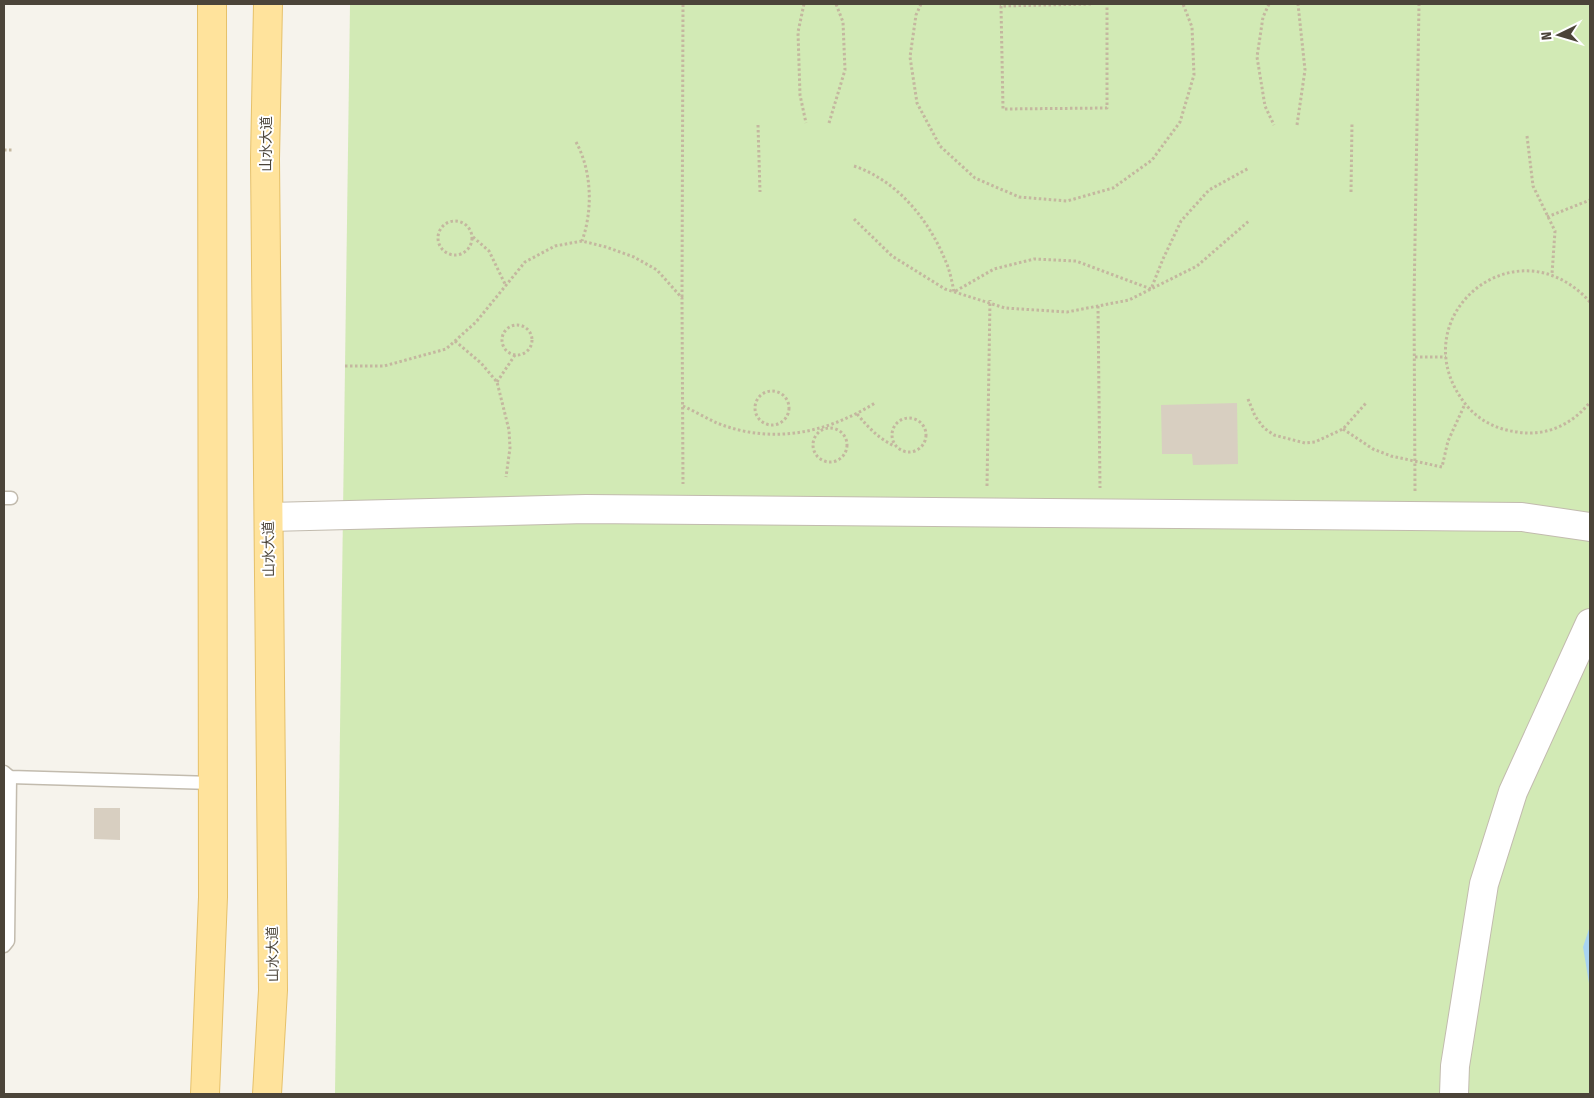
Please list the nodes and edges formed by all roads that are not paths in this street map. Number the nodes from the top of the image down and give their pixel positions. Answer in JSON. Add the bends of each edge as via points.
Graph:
{"nodes":[{"id":1,"x":212,"y":4,"type":"edge"},
{"id":2,"x":268,"y":4,"type":"edge"},
{"id":3,"x":269,"y":517,"type":"junction"},
{"id":4,"x":1590,"y":527,"type":"edge"},
{"id":5,"x":1590,"y":623,"type":"edge"},
{"id":6,"x":1590,"y":657,"type":"edge"},
{"id":7,"x":7,"y":774,"type":"edge"},
{"id":8,"x":212,"y":783,"type":"junction"},
{"id":9,"x":4,"y":946,"type":"edge"},
{"id":10,"x":203,"y":1088,"type":"edge"},
{"id":11,"x":269,"y":1088,"type":"edge"},
{"id":12,"x":1454,"y":1094,"type":"edge"},
{"id":13,"x":1467,"y":1094,"type":"edge"}],
"edges":[{"from":1,"to":8,"type":"main road"},
{"from":2,"to":3,"type":"main road","name":"山水大道","via":[[265,159]]},
{"from":3,"to":4,"type":"street","via":[[576,509],[1522,517]]},
{"from":3,"to":11,"type":"main road","name":"山水大道","via":[[273,990]]},
{"from":5,"to":12,"type":"street","via":[[1513,792],[1484,884],[1455,1066]]},
{"from":6,"to":13,"type":"street","via":[[1523,807],[1496,886]]},
{"from":7,"to":8,"type":"lane"},
{"from":7,"to":9,"type":"lane","via":[[8,941]]},
{"from":8,"to":10,"type":"main road","via":[[213,897]]}]}
